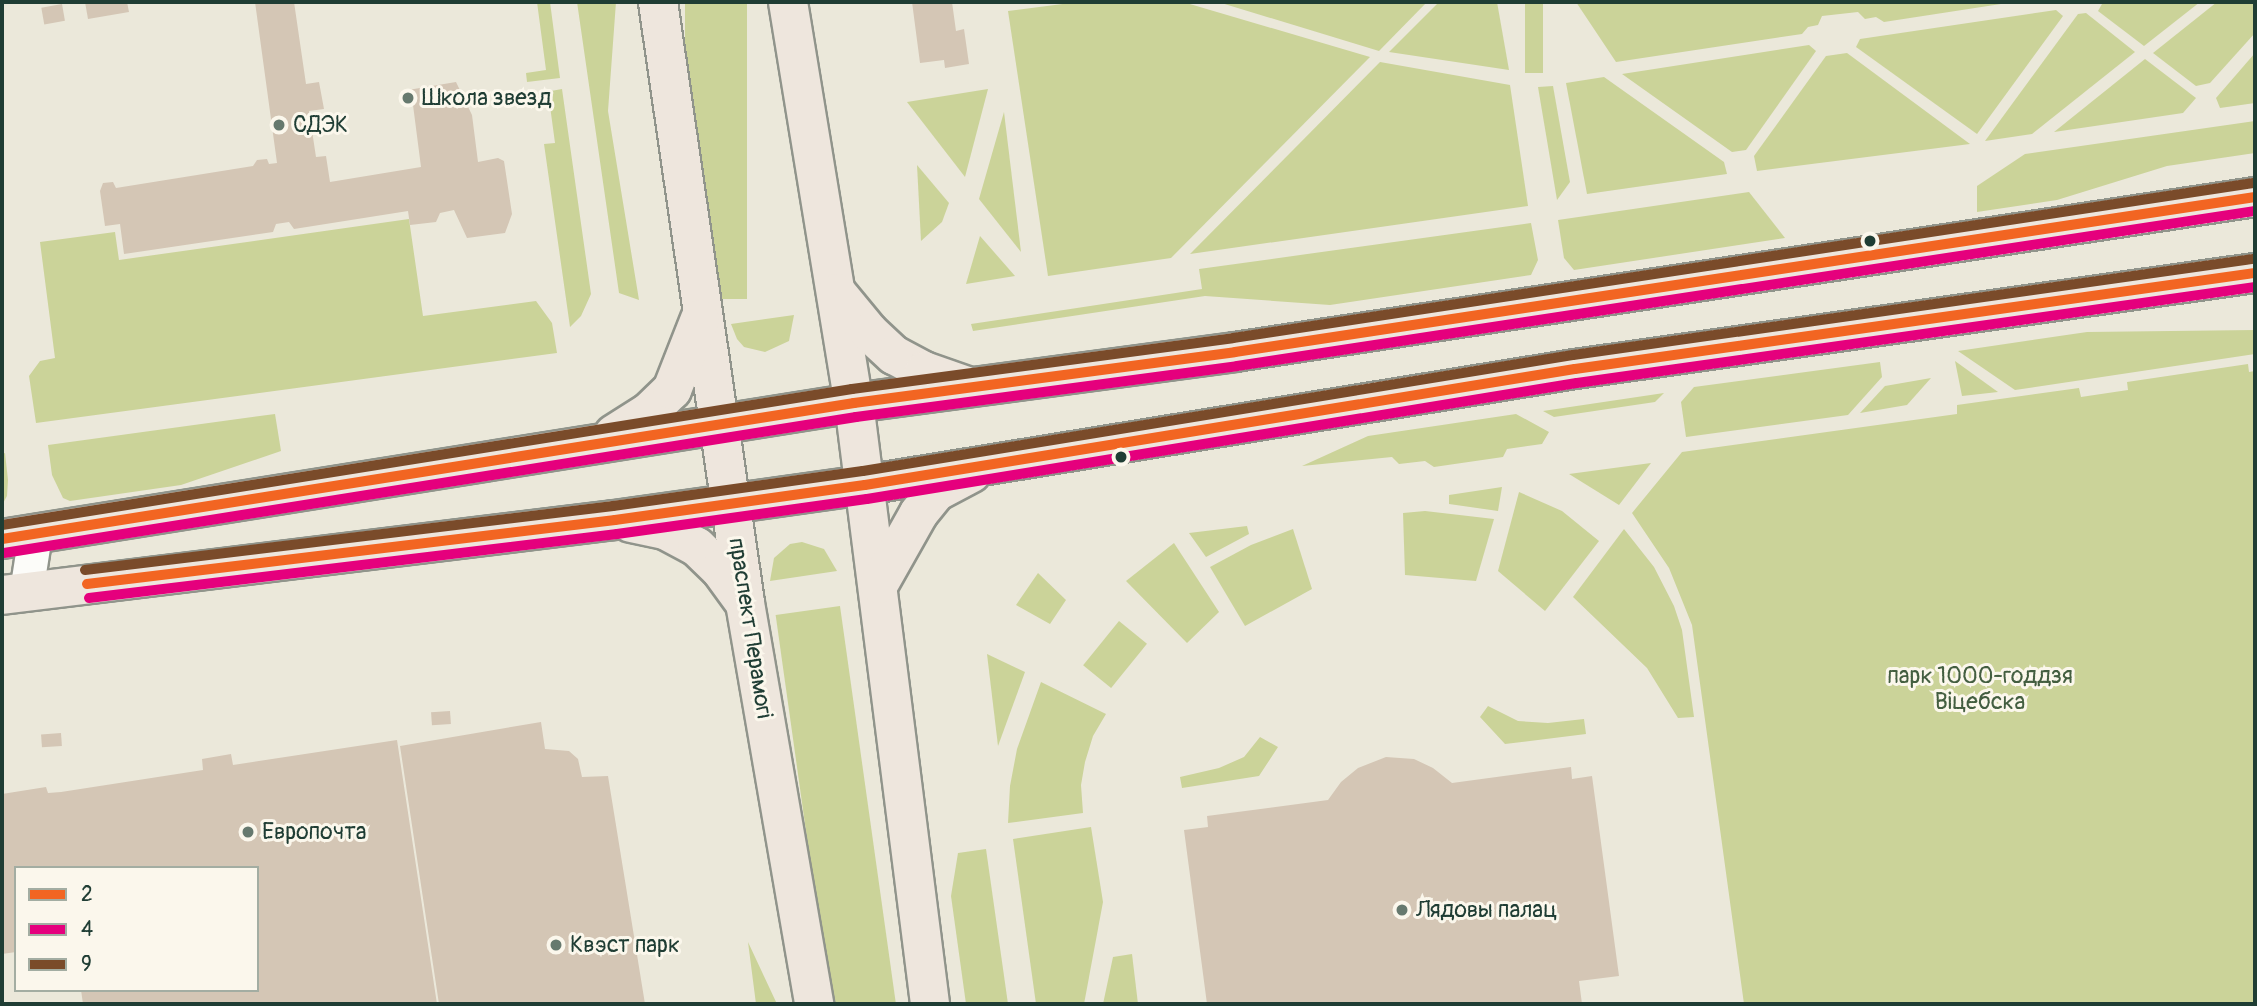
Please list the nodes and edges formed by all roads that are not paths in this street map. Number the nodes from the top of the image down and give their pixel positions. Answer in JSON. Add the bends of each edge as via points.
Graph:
{"nodes":[{"id":1,"x":658,"y":2,"type":"edge"},
{"id":2,"x":788,"y":2,"type":"edge"},
{"id":3,"x":2255,"y":197,"type":"edge"},
{"id":4,"x":2255,"y":272,"type":"edge"},
{"id":5,"x":837,"y":293,"type":"junction"},
{"id":6,"x":702,"y":314,"type":"junction"},
{"id":7,"x":972,"y":388,"type":"junction"},
{"id":8,"x":855,"y":403,"type":"junction"},
{"id":9,"x":718,"y":424,"type":"junction"},
{"id":10,"x":602,"y":441,"type":"junction"},
{"id":11,"x":986,"y":464,"type":"junction"},
{"id":12,"x":865,"y":485,"type":"junction"},
{"id":13,"x":729,"y":504,"type":"junction"},
{"id":14,"x":615,"y":520,"type":"junction"},
{"id":15,"x":18,"y":537,"type":"edge"},
{"id":16,"x":879,"y":584,"type":"junction"},
{"id":17,"x":14,"y":593,"type":"edge"},
{"id":18,"x":744,"y":603,"type":"junction"},
{"id":19,"x":814,"y":1004,"type":"edge"},
{"id":20,"x":930,"y":1004,"type":"edge"}],
"edges":[{"from":1,"to":6,"type":"main road","name":"праспект Перамогі"},
{"from":2,"to":5,"type":"main road"},
{"from":3,"to":7,"type":"main road"},
{"from":4,"to":11,"type":"main road","via":[[1575,369]]},
{"from":5,"to":7,"type":"main road","via":[[894,355]]},
{"from":5,"to":8,"type":"main road"},
{"from":6,"to":9,"type":"main road","name":"праспект Перамогі"},
{"from":6,"to":10,"type":"main road","via":[[672,390],[649,412]]},
{"from":7,"to":8,"type":"main road"},
{"from":8,"to":9,"type":"main road"},
{"from":8,"to":12,"type":"main road"},
{"from":9,"to":10,"type":"main road"},
{"from":9,"to":13,"type":"main road","name":"праспект Перамогі"},
{"from":10,"to":15,"type":"main road"},
{"from":11,"to":12,"type":"main road"},
{"from":11,"to":16,"type":"main road","via":[[936,492],[904,536]]},
{"from":12,"to":13,"type":"main road"},
{"from":12,"to":16,"type":"main road"},
{"from":13,"to":14,"type":"main road"},
{"from":13,"to":18,"type":"main road","name":"праспект Перамогі"},
{"from":14,"to":17,"type":"main road"},
{"from":14,"to":18,"type":"main road","via":[[665,530],[697,547]]},
{"from":15,"to":17,"type":"street"},
{"from":16,"to":20,"type":"main road"},
{"from":18,"to":19,"type":"main road","name":"праспект Перамогі"}]}
